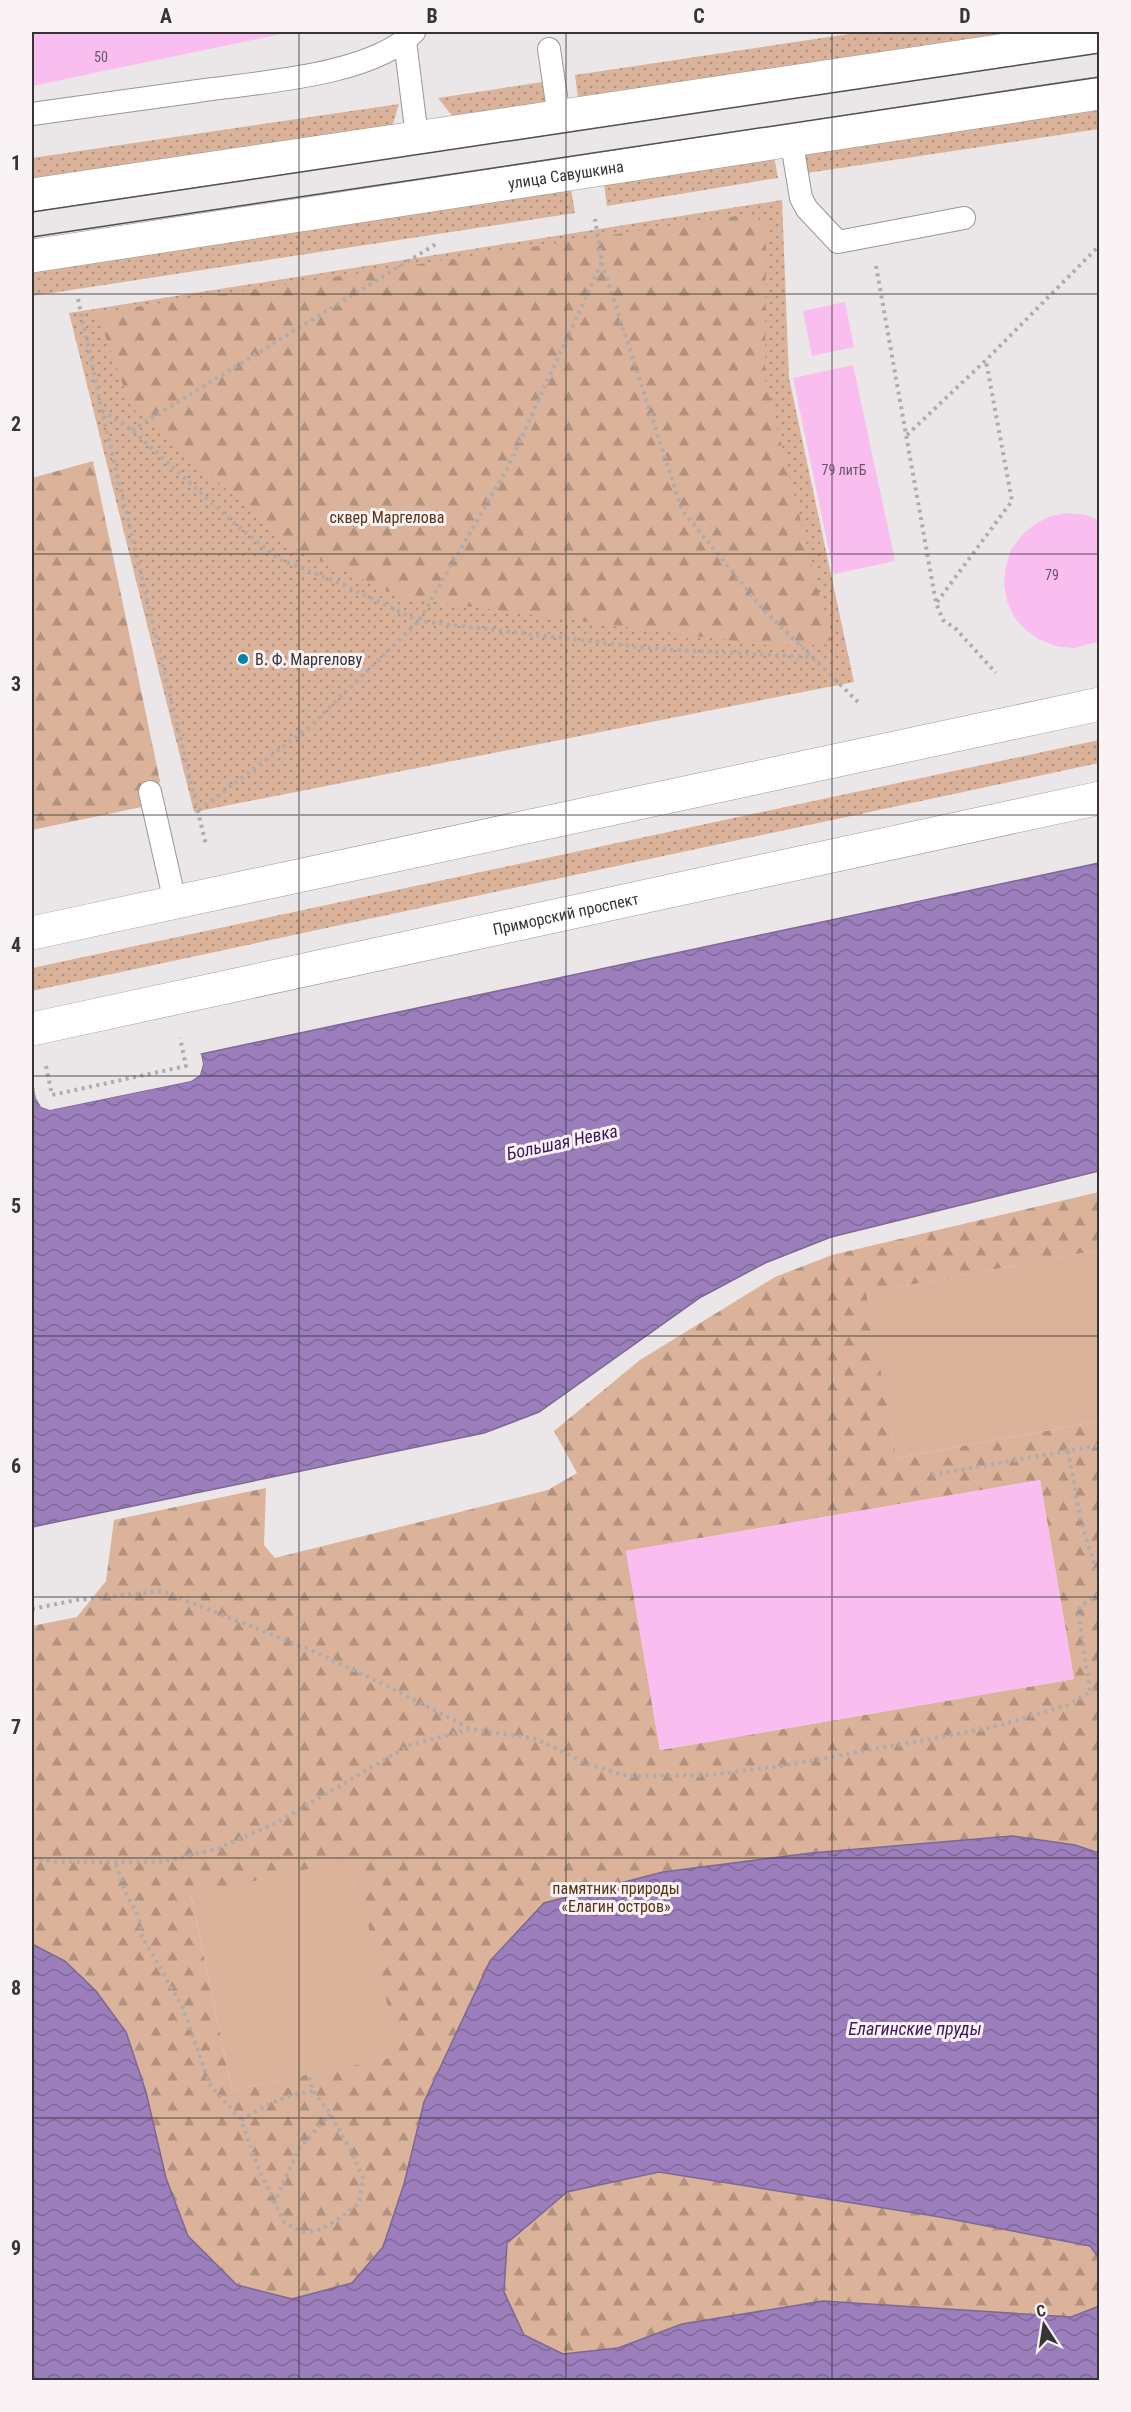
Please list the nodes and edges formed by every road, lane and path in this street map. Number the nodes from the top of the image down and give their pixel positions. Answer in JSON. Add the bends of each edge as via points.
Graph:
{"nodes":[{"id":1,"x":410,"y":36,"type":"edge"},
{"id":2,"x":1100,"y":36,"type":"edge"},
{"id":3,"x":549,"y":49,"type":"dead end"},
{"id":4,"x":1100,"y":93,"type":"edge"},
{"id":5,"x":32,"y":114,"type":"edge"},
{"id":6,"x":559,"y":117,"type":"junction"},
{"id":7,"x":417,"y":137,"type":"junction"},
{"id":8,"x":791,"y":138,"type":"junction"},
{"id":9,"x":32,"y":195,"type":"edge"},
{"id":10,"x":964,"y":218,"type":"dead end"},
{"id":11,"x":595,"y":219,"type":"dead end"},
{"id":12,"x":871,"y":236,"type":"junction"},
{"id":13,"x":436,"y":244,"type":"dead end"},
{"id":14,"x":1100,"y":245,"type":"edge"},
{"id":15,"x":32,"y":256,"type":"edge"},
{"id":16,"x":602,"y":262,"type":"junction"},
{"id":17,"x":78,"y":299,"type":"dead end"},
{"id":18,"x":986,"y":360,"type":"junction"},
{"id":19,"x":102,"y":411,"type":"junction"},
{"id":20,"x":132,"y":430,"type":"junction"},
{"id":21,"x":907,"y":435,"type":"junction"},
{"id":22,"x":936,"y":603,"type":"junction"},
{"id":23,"x":419,"y":621,"type":"junction"},
{"id":24,"x":811,"y":657,"type":"junction"},
{"id":25,"x":996,"y":673,"type":"dead end"},
{"id":26,"x":860,"y":704,"type":"dead end"},
{"id":27,"x":1100,"y":704,"type":"edge"},
{"id":28,"x":150,"y":792,"type":"dead end"},
{"id":29,"x":1100,"y":798,"type":"edge"},
{"id":30,"x":199,"y":810,"type":"junction"},
{"id":31,"x":206,"y":845,"type":"dead end"},
{"id":32,"x":175,"y":902,"type":"junction"},
{"id":33,"x":32,"y":933,"type":"edge"},
{"id":34,"x":32,"y":1029,"type":"edge"},
{"id":35,"x":180,"y":1038,"type":"dead end"},
{"id":36,"x":46,"y":1066,"type":"dead end"},
{"id":37,"x":1100,"y":1445,"type":"edge"},
{"id":38,"x":1068,"y":1450,"type":"junction"},
{"id":39,"x":932,"y":1474,"type":"dead end"},
{"id":40,"x":1100,"y":1583,"type":"edge"},
{"id":41,"x":1100,"y":1594,"type":"edge"},
{"id":42,"x":32,"y":1609,"type":"edge"},
{"id":43,"x":1100,"y":1686,"type":"edge"},
{"id":44,"x":1090,"y":1692,"type":"junction"},
{"id":45,"x":471,"y":1729,"type":"junction"},
{"id":46,"x":32,"y":1858,"type":"edge"},
{"id":47,"x":116,"y":1864,"type":"junction"},
{"id":48,"x":308,"y":2074,"type":"dead end"},
{"id":49,"x":313,"y":2091,"type":"junction"},
{"id":50,"x":330,"y":2114,"type":"junction"},
{"id":51,"x":241,"y":2120,"type":"junction"},
{"id":52,"x":274,"y":2204,"type":"junction"}],
"edges":[{"from":1,"to":5,"type":"lane","via":[[357,64],[307,75]]},
{"from":1,"to":7,"type":"lane"},
{"from":2,"to":6,"type":"main road"},
{"from":3,"to":6,"type":"lane"},
{"from":4,"to":8,"type":"main road","name":"улица Савушкина"},
{"from":6,"to":7,"type":"main road"},
{"from":7,"to":9,"type":"main road"},
{"from":8,"to":12,"type":"lane","via":[[798,185],[807,210],[838,242]]},
{"from":8,"to":15,"type":"main road","name":"улица Савушкина"},
{"from":10,"to":12,"type":"lane"},
{"from":11,"to":16,"type":"path"},
{"from":12,"to":21,"type":"path"},
{"from":13,"to":20,"type":"path"},
{"from":14,"to":18,"type":"path"},
{"from":16,"to":23,"type":"path","via":[[508,467]]},
{"from":16,"to":24,"type":"path","via":[[682,510],[762,608]]},
{"from":17,"to":19,"type":"path"},
{"from":18,"to":21,"type":"path"},
{"from":18,"to":22,"type":"path","via":[[1012,501]]},
{"from":19,"to":20,"type":"path"},
{"from":19,"to":30,"type":"path"},
{"from":20,"to":23,"type":"path","via":[[279,559]]},
{"from":21,"to":22,"type":"path"},
{"from":22,"to":25,"type":"path","via":[[943,620]]},
{"from":23,"to":24,"type":"path","via":[[657,649]]},
{"from":23,"to":30,"type":"path","via":[[308,728]]},
{"from":24,"to":26,"type":"path"},
{"from":27,"to":32,"type":"main road"},
{"from":28,"to":32,"type":"lane"},
{"from":29,"to":34,"type":"main road","name":"Приморский проспект"},
{"from":30,"to":31,"type":"path"},
{"from":32,"to":33,"type":"main road"},
{"from":35,"to":36,"type":"path","via":[[186,1066],[52,1095]]},
{"from":37,"to":38,"type":"path"},
{"from":38,"to":39,"type":"path"},
{"from":38,"to":40,"type":"path","via":[[1081,1521]]},
{"from":41,"to":44,"type":"path","via":[[1078,1610]]},
{"from":42,"to":45,"type":"path","via":[[162,1591],[313,1651]]},
{"from":43,"to":44,"type":"path"},
{"from":44,"to":45,"type":"path","via":[[1068,1705],[990,1728],[788,1765],[711,1774],[626,1776],[585,1763],[537,1738]]},
{"from":45,"to":47,"type":"path","via":[[410,1745],[276,1823],[216,1849],[163,1862]]},
{"from":46,"to":47,"type":"path"},
{"from":47,"to":51,"type":"path","via":[[139,1918],[142,1936],[183,2008],[210,2085]]},
{"from":48,"to":49,"type":"path"},
{"from":49,"to":50,"type":"path"},
{"from":49,"to":51,"type":"path","via":[[274,2100]]},
{"from":50,"to":52,"type":"path","via":[[298,2150]]},
{"from":50,"to":52,"type":"path","via":[[363,2178],[359,2203],[322,2229],[303,2232],[284,2222]]},
{"from":51,"to":52,"type":"path"}]}
